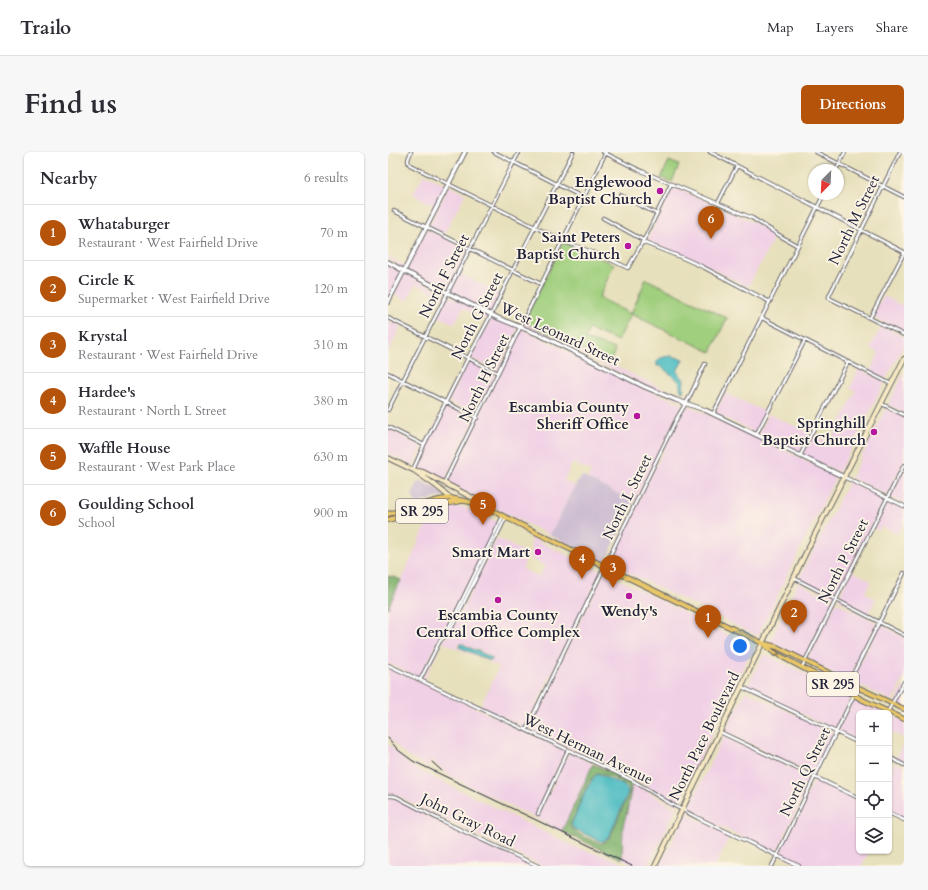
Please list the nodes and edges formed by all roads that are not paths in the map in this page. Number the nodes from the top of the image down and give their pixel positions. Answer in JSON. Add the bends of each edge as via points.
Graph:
{"nodes":[{"id":1,"x":411,"y":152,"type":"edge"},
{"id":2,"x":465,"y":152,"type":"edge"},
{"id":3,"x":494,"y":152,"type":"edge"},
{"id":4,"x":519,"y":152,"type":"edge"},
{"id":5,"x":573,"y":152,"type":"edge"},
{"id":6,"x":605,"y":152,"type":"edge"},
{"id":7,"x":711,"y":152,"type":"edge"},
{"id":8,"x":816,"y":152,"type":"edge"},
{"id":9,"x":845,"y":152,"type":"edge"},
{"id":10,"x":900,"y":152,"type":"edge"},
{"id":11,"x":514,"y":162,"type":"junction"},
{"id":12,"x":839,"y":164,"type":"joint"},
{"id":13,"x":737,"y":166,"type":"junction"},
{"id":14,"x":844,"y":166,"type":"edge"},
{"id":15,"x":448,"y":184,"type":"junction"},
{"id":16,"x":557,"y":184,"type":"junction"},
{"id":17,"x":671,"y":184,"type":"junction"},
{"id":18,"x":883,"y":186,"type":"junction"},
{"id":19,"x":620,"y":195,"type":"dead end"},
{"id":20,"x":904,"y":197,"type":"edge"},
{"id":21,"x":584,"y":198,"type":"junction"},
{"id":22,"x":821,"y":200,"type":"edge"},
{"id":23,"x":718,"y":203,"type":"junction"},
{"id":24,"x":492,"y":205,"type":"junction"},
{"id":25,"x":818,"y":207,"type":"junction"},
{"id":26,"x":394,"y":211,"type":"dead end"},
{"id":27,"x":657,"y":214,"type":"junction"},
{"id":28,"x":603,"y":218,"type":"dead end"},
{"id":29,"x":426,"y":227,"type":"junction"},
{"id":30,"x":535,"y":227,"type":"junction"},
{"id":31,"x":861,"y":229,"type":"junction"},
{"id":32,"x":562,"y":241,"type":"junction"},
{"id":33,"x":643,"y":241,"type":"junction"},
{"id":34,"x":798,"y":246,"type":"junction"},
{"id":35,"x":470,"y":249,"type":"junction"},
{"id":36,"x":904,"y":252,"type":"edge"},
{"id":37,"x":388,"y":262,"type":"edge"},
{"id":38,"x":513,"y":270,"type":"junction"},
{"id":39,"x":404,"y":271,"type":"junction"},
{"id":40,"x":541,"y":284,"type":"junction"},
{"id":41,"x":448,"y":293,"type":"junction"},
{"id":42,"x":388,"y":302,"type":"edge"},
{"id":43,"x":770,"y":302,"type":"junction"},
{"id":44,"x":491,"y":315,"type":"junction"},
{"id":45,"x":388,"y":318,"type":"edge"},
{"id":46,"x":762,"y":318,"type":"junction"},
{"id":47,"x":870,"y":318,"type":"junction"},
{"id":48,"x":520,"y":327,"type":"junction"},
{"id":49,"x":904,"y":335,"type":"edge"},
{"id":50,"x":426,"y":337,"type":"junction"},
{"id":51,"x":805,"y":340,"type":"junction"},
{"id":52,"x":468,"y":358,"type":"junction"},
{"id":53,"x":904,"y":359,"type":"edge"},
{"id":54,"x":848,"y":362,"type":"junction"},
{"id":55,"x":705,"y":364,"type":"dead end"},
{"id":56,"x":388,"y":372,"type":"edge"},
{"id":57,"x":498,"y":373,"type":"junction"},
{"id":58,"x":403,"y":380,"type":"junction"},
{"id":59,"x":891,"y":384,"type":"junction"},
{"id":60,"x":446,"y":402,"type":"junction"},
{"id":61,"x":685,"y":403,"type":"junction"},
{"id":62,"x":881,"y":404,"type":"junction"},
{"id":63,"x":388,"y":410,"type":"edge"},
{"id":64,"x":713,"y":414,"type":"junction"},
{"id":65,"x":904,"y":415,"type":"edge"},
{"id":66,"x":477,"y":418,"type":"junction"},
{"id":67,"x":388,"y":427,"type":"edge"},
{"id":68,"x":756,"y":435,"type":"junction"},
{"id":69,"x":424,"y":445,"type":"junction"},
{"id":70,"x":800,"y":456,"type":"junction"},
{"id":71,"x":388,"y":458,"type":"edge"},
{"id":72,"x":904,"y":465,"type":"edge"},
{"id":73,"x":413,"y":470,"type":"junction"},
{"id":74,"x":844,"y":476,"type":"junction"},
{"id":75,"x":444,"y":483,"type":"junction"},
{"id":76,"x":450,"y":498,"type":"junction"},
{"id":77,"x":887,"y":498,"type":"junction"},
{"id":78,"x":464,"y":500,"type":"junction"},
{"id":79,"x":455,"y":502,"type":"junction"},
{"id":80,"x":484,"y":506,"type":"junction"},
{"id":81,"x":904,"y":506,"type":"edge"},
{"id":82,"x":388,"y":514,"type":"edge"},
{"id":83,"x":504,"y":517,"type":"junction"},
{"id":84,"x":388,"y":520,"type":"edge"},
{"id":85,"x":605,"y":566,"type":"junction"},
{"id":86,"x":904,"y":573,"type":"edge"},
{"id":87,"x":794,"y":578,"type":"junction"},
{"id":88,"x":836,"y":600,"type":"junction"},
{"id":89,"x":879,"y":622,"type":"junction"},
{"id":90,"x":904,"y":635,"type":"edge"},
{"id":91,"x":762,"y":643,"type":"junction"},
{"id":92,"x":804,"y":661,"type":"junction"},
{"id":93,"x":388,"y":665,"type":"edge"},
{"id":94,"x":802,"y":667,"type":"junction"},
{"id":95,"x":420,"y":680,"type":"junction"},
{"id":96,"x":904,"y":682,"type":"edge"},
{"id":97,"x":848,"y":683,"type":"junction"},
{"id":98,"x":741,"y":687,"type":"junction"},
{"id":99,"x":857,"y":687,"type":"junction"},
{"id":100,"x":845,"y":690,"type":"junction"},
{"id":101,"x":854,"y":695,"type":"junction"},
{"id":102,"x":892,"y":703,"type":"junction"},
{"id":103,"x":904,"y":709,"type":"edge"},
{"id":104,"x":884,"y":710,"type":"edge"},
{"id":105,"x":889,"y":710,"type":"edge"},
{"id":106,"x":892,"y":714,"type":"edge"},
{"id":107,"x":904,"y":719,"type":"edge"},
{"id":108,"x":526,"y":730,"type":"junction"},
{"id":109,"x":720,"y":732,"type":"junction"},
{"id":110,"x":836,"y":732,"type":"junction"},
{"id":111,"x":856,"y":742,"type":"edge"},
{"id":112,"x":568,"y":750,"type":"junction"},
{"id":113,"x":892,"y":759,"type":"edge"},
{"id":114,"x":904,"y":765,"type":"edge"},
{"id":115,"x":814,"y":777,"type":"junction"},
{"id":116,"x":388,"y":796,"type":"edge"},
{"id":117,"x":856,"y":797,"type":"edge"},
{"id":118,"x":682,"y":810,"type":"junction"},
{"id":119,"x":538,"y":814,"type":"dead end"},
{"id":120,"x":892,"y":814,"type":"edge"},
{"id":121,"x":904,"y":820,"type":"edge"},
{"id":122,"x":777,"y":855,"type":"junction"},
{"id":123,"x":538,"y":866,"type":"edge"},
{"id":124,"x":655,"y":866,"type":"edge"},
{"id":125,"x":772,"y":866,"type":"edge"},
{"id":126,"x":799,"y":866,"type":"edge"}],
"edges":[{"from":1,"to":15,"type":"street","via":[[408,161],[410,165]]},
{"from":2,"to":15,"type":"street"},
{"from":3,"to":11,"type":"street"},
{"from":4,"to":11,"type":"street","name":"North F Street"},
{"from":5,"to":16,"type":"street","name":"North G Street"},
{"from":6,"to":17,"type":"street"},
{"from":6,"to":21,"type":"street","name":"North H Street"},
{"from":7,"to":13,"type":"street"},
{"from":8,"to":12,"type":"street"},
{"from":9,"to":12,"type":"street"},
{"from":10,"to":18,"type":"street","name":"North M Street"},
{"from":11,"to":16,"type":"street"},
{"from":11,"to":24,"type":"street","name":"North F Street"},
{"from":13,"to":23,"type":"street"},
{"from":13,"to":25,"type":"street"},
{"from":14,"to":18,"type":"street"},
{"from":15,"to":24,"type":"street"},
{"from":15,"to":29,"type":"street"},
{"from":16,"to":21,"type":"street"},
{"from":16,"to":30,"type":"street","name":"North G Street"},
{"from":17,"to":23,"type":"street"},
{"from":17,"to":27,"type":"street"},
{"from":18,"to":20,"type":"street"},
{"from":18,"to":31,"type":"street","name":"North M Street"},
{"from":19,"to":27,"type":"street"},
{"from":21,"to":32,"type":"street","name":"North H Street"},
{"from":22,"to":25,"type":"street"},
{"from":23,"to":34,"type":"street","via":[[752,218]]},
{"from":24,"to":30,"type":"street"},
{"from":24,"to":35,"type":"street","name":"North F Street"},
{"from":25,"to":31,"type":"street"},
{"from":25,"to":34,"type":"street"},
{"from":26,"to":29,"type":"street"},
{"from":27,"to":33,"type":"street"},
{"from":28,"to":33,"type":"street"},
{"from":29,"to":35,"type":"street"},
{"from":29,"to":39,"type":"street"},
{"from":30,"to":32,"type":"street"},
{"from":30,"to":38,"type":"street","name":"North G Street"},
{"from":31,"to":36,"type":"street"},
{"from":31,"to":47,"type":"street","name":"North M Street","via":[[829,297]]},
{"from":32,"to":33,"type":"street","via":[[628,268]]},
{"from":32,"to":40,"type":"street","name":"North H Street"},
{"from":33,"to":43,"type":"street","via":[[703,267]]},
{"from":34,"to":43,"type":"street"},
{"from":35,"to":38,"type":"street"},
{"from":35,"to":41,"type":"street","name":"North F Street"},
{"from":36,"to":47,"type":"street"},
{"from":37,"to":39,"type":"street","name":"West Leonard Street"},
{"from":38,"to":40,"type":"street"},
{"from":38,"to":44,"type":"street","name":"North G Street"},
{"from":39,"to":41,"type":"street","name":"West Leonard Street"},
{"from":39,"to":42,"type":"street"},
{"from":40,"to":48,"type":"street","name":"North H Street"},
{"from":41,"to":44,"type":"street","name":"West Leonard Street"},
{"from":41,"to":50,"type":"street","name":"North F Street"},
{"from":43,"to":46,"type":"street"},
{"from":44,"to":48,"type":"street","name":"West Leonard Street"},
{"from":44,"to":52,"type":"street","name":"North G Street"},
{"from":45,"to":50,"type":"street"},
{"from":46,"to":51,"type":"street"},
{"from":46,"to":64,"type":"street"},
{"from":47,"to":49,"type":"street"},
{"from":48,"to":57,"type":"street","name":"North H Street"},
{"from":48,"to":61,"type":"street","name":"West Leonard Street","via":[[645,387]]},
{"from":50,"to":52,"type":"street"},
{"from":50,"to":58,"type":"street","name":"North F Street"},
{"from":51,"to":54,"type":"street"},
{"from":51,"to":68,"type":"street"},
{"from":52,"to":57,"type":"street"},
{"from":52,"to":60,"type":"street","name":"North G Street"},
{"from":53,"to":59,"type":"main road","name":"North Pace Boulevard"},
{"from":54,"to":59,"type":"street"},
{"from":54,"to":70,"type":"street"},
{"from":55,"to":61,"type":"street"},
{"from":56,"to":58,"type":"street"},
{"from":57,"to":66,"type":"street","name":"North H Street"},
{"from":58,"to":60,"type":"street"},
{"from":58,"to":63,"type":"street","name":"North F Street"},
{"from":59,"to":62,"type":"main road","name":"North Pace Boulevard"},
{"from":60,"to":66,"type":"street"},
{"from":60,"to":69,"type":"street","name":"North G Street"},
{"from":61,"to":64,"type":"street","name":"West Leonard Street"},
{"from":61,"to":85,"type":"street","name":"North L Street"},
{"from":62,"to":65,"type":"street"},
{"from":62,"to":74,"type":"main road","name":"North Pace Boulevard"},
{"from":64,"to":68,"type":"street","name":"West Leonard Street"},
{"from":66,"to":75,"type":"street","name":"North H Street"},
{"from":67,"to":69,"type":"street"},
{"from":68,"to":70,"type":"street","name":"West Leonard Street"},
{"from":69,"to":73,"type":"street","name":"North G Street"},
{"from":70,"to":74,"type":"street","name":"West Leonard Street"},
{"from":71,"to":73,"type":"main road"},
{"from":72,"to":77,"type":"street","name":"North P Street"},
{"from":73,"to":75,"type":"main road","via":[[423,472]]},
{"from":73,"to":76,"type":"main road"},
{"from":74,"to":77,"type":"street"},
{"from":74,"to":87,"type":"main road","name":"North Pace Boulevard"},
{"from":75,"to":80,"type":"main road","via":[[476,499]]},
{"from":76,"to":78,"type":"main road","number":"SR 295"},
{"from":76,"to":79,"type":"main road"},
{"from":76,"to":82,"type":"main road","number":"SR 295"},
{"from":77,"to":81,"type":"street"},
{"from":77,"to":88,"type":"street","name":"North P Street"},
{"from":78,"to":79,"type":"main road","number":"SR 295"},
{"from":78,"to":80,"type":"main road","number":"SR 295"},
{"from":79,"to":84,"type":"main road","number":"SR 295"},
{"from":80,"to":83,"type":"main road","number":"SR 295"},
{"from":83,"to":85,"type":"main road","number":"SR 295"},
{"from":83,"to":95,"type":"street","via":[[459,615],[450,631],[440,641]]},
{"from":85,"to":91,"type":"main road","number":"SR 295"},
{"from":85,"to":108,"type":"street","name":"North L Street"},
{"from":86,"to":89,"type":"street"},
{"from":87,"to":88,"type":"street"},
{"from":87,"to":91,"type":"main road","name":"North Pace Boulevard"},
{"from":88,"to":89,"type":"street"},
{"from":88,"to":92,"type":"street","name":"North P Street"},
{"from":89,"to":90,"type":"street"},
{"from":89,"to":97,"type":"street"},
{"from":91,"to":92,"type":"main road","number":"SR 295"},
{"from":91,"to":94,"type":"main road","number":"SR 295","one_way":true,"via":[[773,652]]},
{"from":91,"to":98,"type":"main road","name":"North Pace Boulevard"},
{"from":92,"to":94,"type":"street","name":"North P Street"},
{"from":92,"to":97,"type":"main road","number":"SR 295"},
{"from":93,"to":95,"type":"street","name":"West Herman Avenue"},
{"from":94,"to":100,"type":"main road","number":"SR 295"},
{"from":95,"to":108,"type":"street","name":"West Herman Avenue"},
{"from":96,"to":102,"type":"street"},
{"from":97,"to":99,"type":"main road","number":"SR 295"},
{"from":97,"to":100,"type":"street"},
{"from":98,"to":109,"type":"main road","name":"North Pace Boulevard"},
{"from":98,"to":110,"type":"street"},
{"from":99,"to":101,"type":"street","name":"North Q Street"},
{"from":99,"to":102,"type":"main road","number":"SR 295"},
{"from":100,"to":101,"type":"main road","number":"SR 295"},
{"from":101,"to":104,"type":"main road","number":"SR 295"},
{"from":101,"to":110,"type":"street","name":"North Q Street"},
{"from":102,"to":103,"type":"main road","number":"SR 295"},
{"from":102,"to":105,"type":"street"},
{"from":106,"to":107,"type":"main road","number":"SR 295"},
{"from":108,"to":112,"type":"street","name":"West Herman Avenue"},
{"from":109,"to":115,"type":"street"},
{"from":109,"to":118,"type":"main road","name":"North Pace Boulevard"},
{"from":110,"to":111,"type":"street"},
{"from":110,"to":115,"type":"street","name":"North Q Street"},
{"from":112,"to":118,"type":"street","name":"West Herman Avenue","via":[[632,780]]},
{"from":112,"to":119,"type":"street"},
{"from":113,"to":114,"type":"street"},
{"from":115,"to":117,"type":"street"},
{"from":115,"to":122,"type":"street","name":"North Q Street"},
{"from":116,"to":123,"type":"street","name":"John Gray Road","via":[[397,797]]},
{"from":118,"to":122,"type":"street","name":"West Herman Avenue"},
{"from":118,"to":124,"type":"main road","name":"North Pace Boulevard"},
{"from":120,"to":121,"type":"street"},
{"from":122,"to":125,"type":"street","name":"North Q Street"},
{"from":122,"to":126,"type":"street","name":"West Herman Avenue"}]}
